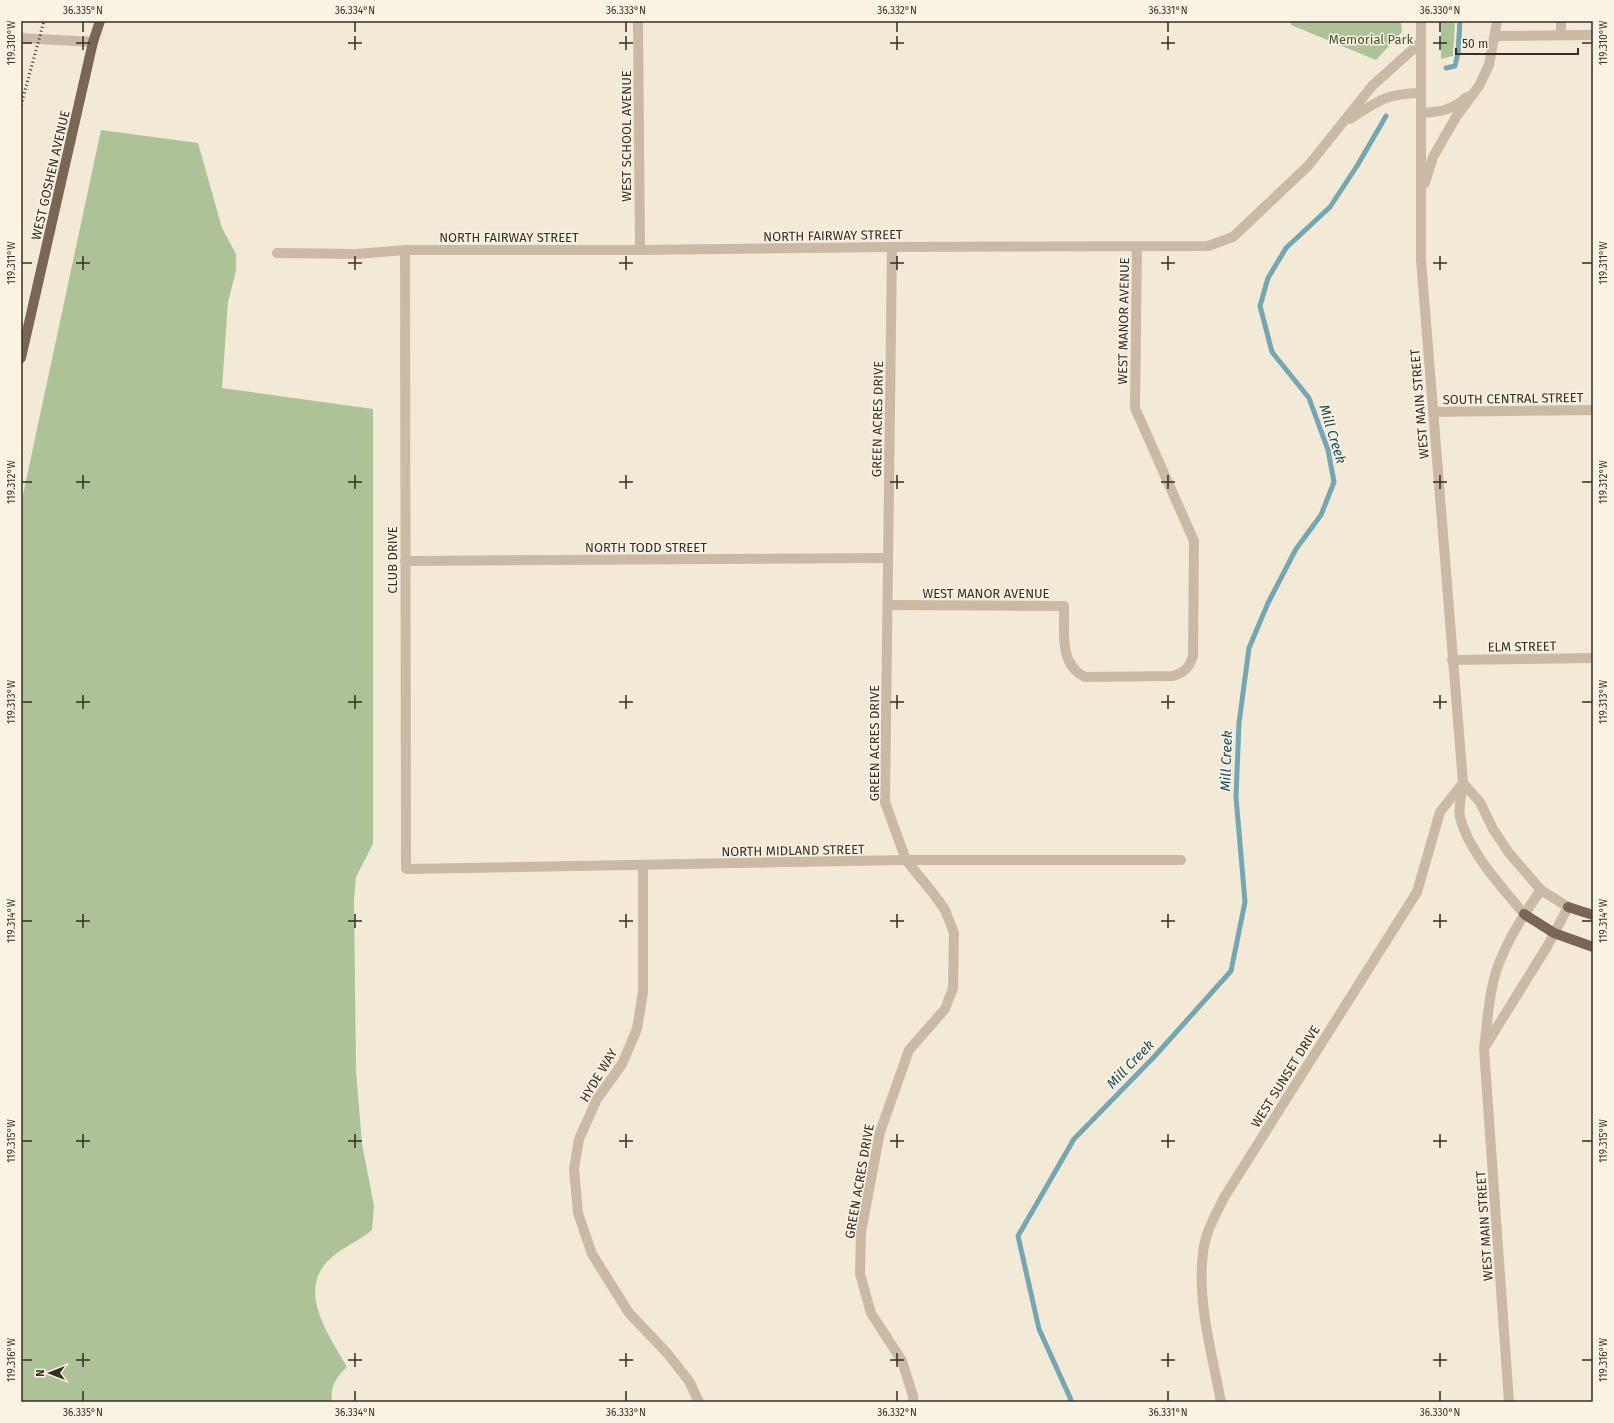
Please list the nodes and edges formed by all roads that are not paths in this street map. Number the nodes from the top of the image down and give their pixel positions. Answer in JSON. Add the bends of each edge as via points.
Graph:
{"nodes":[{"id":1,"x":100,"y":21,"type":"edge"},
{"id":2,"x":638,"y":21,"type":"edge"},
{"id":3,"x":1421,"y":21,"type":"edge"},
{"id":4,"x":1498,"y":21,"type":"edge"},
{"id":5,"x":1562,"y":21,"type":"edge"},
{"id":6,"x":1562,"y":35,"type":"junction"},
{"id":7,"x":1593,"y":35,"type":"edge"},
{"id":8,"x":1496,"y":36,"type":"junction"},
{"id":9,"x":21,"y":38,"type":"edge"},
{"id":10,"x":94,"y":42,"type":"junction"},
{"id":11,"x":1421,"y":42,"type":"junction"},
{"id":12,"x":1479,"y":86,"type":"junction"},
{"id":13,"x":1421,"y":93,"type":"junction"},
{"id":14,"x":1422,"y":113,"type":"junction"},
{"id":15,"x":1341,"y":125,"type":"junction"},
{"id":16,"x":1421,"y":194,"type":"junction"},
{"id":17,"x":892,"y":247,"type":"junction"},
{"id":18,"x":1137,"y":247,"type":"junction"},
{"id":19,"x":405,"y":250,"type":"junction"},
{"id":20,"x":640,"y":250,"type":"junction"},
{"id":21,"x":277,"y":253,"type":"dead end"},
{"id":22,"x":21,"y":358,"type":"edge"},
{"id":23,"x":1593,"y":410,"type":"edge"},
{"id":24,"x":1433,"y":412,"type":"junction"},
{"id":25,"x":888,"y":558,"type":"junction"},
{"id":26,"x":405,"y":561,"type":"junction"},
{"id":27,"x":888,"y":605,"type":"junction"},
{"id":28,"x":1593,"y":658,"type":"edge"},
{"id":29,"x":1452,"y":660,"type":"junction"},
{"id":30,"x":1463,"y":783,"type":"junction"},
{"id":31,"x":906,"y":860,"type":"junction"},
{"id":32,"x":1181,"y":860,"type":"dead end"},
{"id":33,"x":643,"y":866,"type":"junction"},
{"id":34,"x":406,"y":869,"type":"joint"},
{"id":35,"x":1541,"y":890,"type":"junction"},
{"id":36,"x":1568,"y":907,"type":"junction"},
{"id":37,"x":1524,"y":914,"type":"junction"},
{"id":38,"x":1593,"y":915,"type":"edge"},
{"id":39,"x":1554,"y":933,"type":"junction"},
{"id":40,"x":1593,"y":947,"type":"edge"},
{"id":41,"x":1484,"y":1049,"type":"junction"},
{"id":42,"x":699,"y":1402,"type":"edge"},
{"id":43,"x":913,"y":1402,"type":"edge"},
{"id":44,"x":1221,"y":1402,"type":"edge"},
{"id":45,"x":1509,"y":1402,"type":"edge"}],
"edges":[{"from":1,"to":10,"type":"main road","name":"WEST GOSHEN AVENUE"},
{"from":2,"to":20,"type":"street","name":"WEST SCHOOL AVENUE"},
{"from":3,"to":11,"type":"street","name":"WEST MAIN STREET"},
{"from":4,"to":8,"type":"street"},
{"from":5,"to":6,"type":"street"},
{"from":6,"to":7,"type":"street"},
{"from":6,"to":8,"type":"street"},
{"from":8,"to":12,"type":"street","via":[[1489,65]]},
{"from":9,"to":10,"type":"street"},
{"from":10,"to":22,"type":"main road","name":"WEST GOSHEN AVENUE"},
{"from":11,"to":13,"type":"street","name":"WEST MAIN STREET"},
{"from":11,"to":15,"type":"street","name":"NORTH FAIRWAY STREET","via":[[1372,86]]},
{"from":12,"to":14,"type":"street","via":[[1449,110]]},
{"from":12,"to":16,"type":"street","via":[[1456,117],[1433,157]]},
{"from":13,"to":14,"type":"street","name":"WEST MAIN STREET"},
{"from":13,"to":15,"type":"street","name":"NORTH FAIRWAY STREET","via":[[1385,97]]},
{"from":14,"to":16,"type":"street","name":"WEST MAIN STREET"},
{"from":15,"to":18,"type":"street","name":"NORTH FAIRWAY STREET","via":[[1308,166],[1233,236],[1208,246]]},
{"from":16,"to":24,"type":"street","name":"WEST MAIN STREET","via":[[1421,260]]},
{"from":17,"to":18,"type":"street","name":"NORTH FAIRWAY STREET"},
{"from":17,"to":20,"type":"street","name":"NORTH FAIRWAY STREET"},
{"from":17,"to":25,"type":"street","name":"GREEN ACRES DRIVE"},
{"from":18,"to":27,"type":"street","name":"WEST MANOR AVENUE","via":[[1135,408],[1194,541],[1193,656],[1190,666],[1183,673],[1172,676],[1085,677],[1076,673],[1065,654],[1064,606]]},
{"from":19,"to":20,"type":"street","name":"NORTH FAIRWAY STREET"},
{"from":19,"to":21,"type":"street","name":"NORTH FAIRWAY STREET","via":[[357,254]]},
{"from":19,"to":26,"type":"street","name":"CLUB DRIVE"},
{"from":23,"to":24,"type":"street","name":"SOUTH CENTRAL STREET"},
{"from":24,"to":29,"type":"street","name":"WEST MAIN STREET"},
{"from":25,"to":26,"type":"street","name":"NORTH TODD STREET"},
{"from":25,"to":27,"type":"street","name":"GREEN ACRES DRIVE"},
{"from":26,"to":34,"type":"street","name":"CLUB DRIVE"},
{"from":27,"to":31,"type":"street","name":"GREEN ACRES DRIVE","via":[[885,802]]},
{"from":28,"to":29,"type":"street","name":"ELM STREET"},
{"from":29,"to":30,"type":"street","name":"WEST MAIN STREET"},
{"from":30,"to":35,"type":"street","via":[[1480,802],[1493,829],[1509,853]]},
{"from":30,"to":37,"type":"street","name":"WEST MAIN STREET","via":[[1460,816],[1473,847],[1493,877]]},
{"from":30,"to":44,"type":"street","name":"WEST SUNSET DRIVE","via":[[1440,812],[1417,892],[1229,1189],[1209,1228],[1203,1252],[1202,1294]]},
{"from":31,"to":32,"type":"street","name":"NORTH MIDLAND STREET"},
{"from":31,"to":33,"type":"street","name":"NORTH MIDLAND STREET"},
{"from":31,"to":43,"type":"street","name":"GREEN ACRES DRIVE","via":[[945,910],[954,933],[953,988],[945,1010],[909,1050],[880,1132],[861,1232],[860,1274],[871,1314],[902,1361],[914,1396]]},
{"from":33,"to":34,"type":"street","name":"NORTH MIDLAND STREET"},
{"from":33,"to":42,"type":"street","name":"HYDE WAY","via":[[643,992],[637,1029],[622,1064],[597,1100],[579,1139],[574,1169],[578,1213],[592,1254],[629,1314],[685,1375]]},
{"from":35,"to":36,"type":"street"},
{"from":35,"to":37,"type":"street","name":"WEST MAIN STREET"},
{"from":36,"to":38,"type":"main road"},
{"from":36,"to":39,"type":"street"},
{"from":37,"to":39,"type":"main road"},
{"from":37,"to":41,"type":"street","name":"WEST MAIN STREET","via":[[1501,957],[1491,992]]},
{"from":39,"to":40,"type":"main road"},
{"from":39,"to":41,"type":"street"},
{"from":41,"to":45,"type":"street","name":"WEST MAIN STREET"}]}
